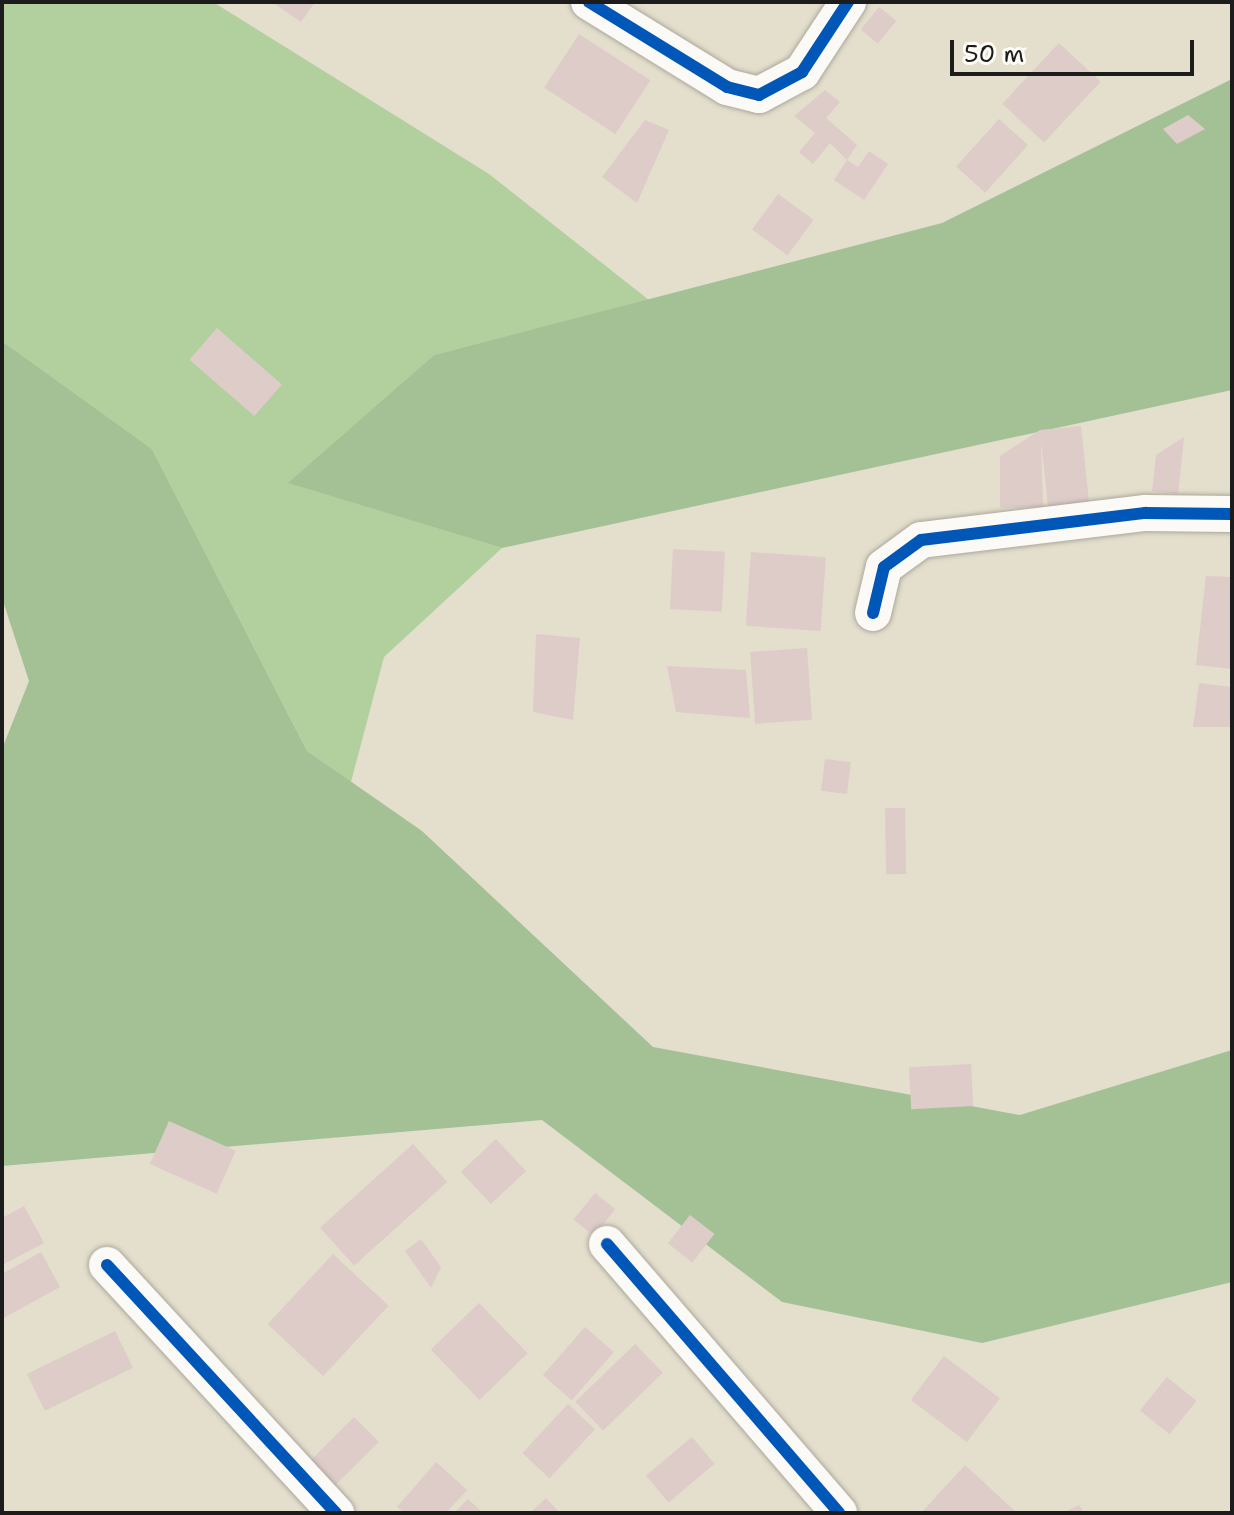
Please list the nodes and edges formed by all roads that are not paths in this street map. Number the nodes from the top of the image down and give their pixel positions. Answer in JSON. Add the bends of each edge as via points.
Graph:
{"nodes":[{"id":1,"x":589,"y":2,"type":"edge"},
{"id":2,"x":848,"y":2,"type":"edge"},
{"id":3,"x":1232,"y":514,"type":"edge"},
{"id":4,"x":873,"y":613,"type":"dead end"},
{"id":5,"x":607,"y":1244,"type":"dead end"},
{"id":6,"x":107,"y":1265,"type":"dead end"},
{"id":7,"x":336,"y":1513,"type":"edge"},
{"id":8,"x":839,"y":1513,"type":"edge"}],
"edges":[{"from":1,"to":2,"type":"street","via":[[727,87],[759,95],[802,72]]},
{"from":3,"to":4,"type":"street","via":[[1145,513],[921,540],[884,567]]},
{"from":5,"to":8,"type":"street"},
{"from":6,"to":7,"type":"street"}]}
